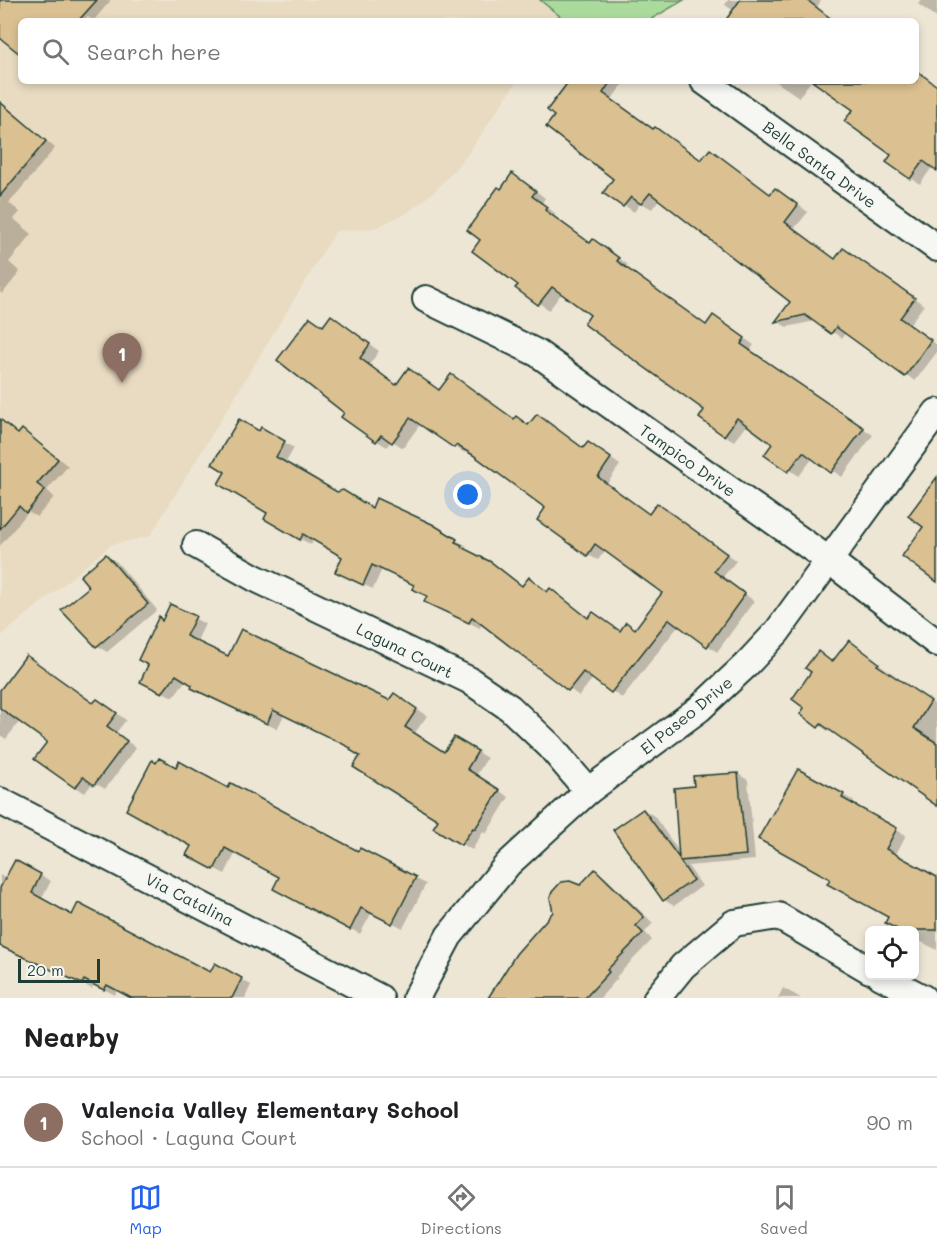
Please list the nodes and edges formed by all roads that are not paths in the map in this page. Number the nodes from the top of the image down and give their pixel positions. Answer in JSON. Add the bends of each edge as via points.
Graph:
{"nodes":[{"id":1,"x":708,"y":84,"type":"edge"},
{"id":2,"x":937,"y":248,"type":"edge"},
{"id":3,"x":426,"y":298,"type":"dead end"},
{"id":4,"x":937,"y":412,"type":"edge"},
{"id":5,"x":196,"y":545,"type":"dead end"},
{"id":6,"x":830,"y":561,"type":"junction"},
{"id":7,"x":937,"y":643,"type":"edge"},
{"id":8,"x":588,"y":791,"type":"junction"},
{"id":9,"x":0,"y":801,"type":"edge"},
{"id":10,"x":865,"y":967,"type":"edge"},
{"id":11,"x":890,"y":980,"type":"edge"},
{"id":12,"x":380,"y":998,"type":"edge"},
{"id":13,"x":416,"y":998,"type":"edge"},
{"id":14,"x":657,"y":998,"type":"edge"},
{"id":15,"x":923,"y":998,"type":"edge"}],
"edges":[{"from":1,"to":2,"type":"street","name":"Bella Santa Drive"},
{"from":3,"to":6,"type":"street","name":"Tampico Drive","via":[[537,352]]},
{"from":4,"to":6,"type":"street","name":"El Paseo Drive"},
{"from":5,"to":8,"type":"street","name":"Laguna Court","via":[[255,578],[469,680],[518,716]]},
{"from":6,"to":7,"type":"street","name":"Tampico Drive"},
{"from":6,"to":8,"type":"street","name":"El Paseo Drive","via":[[777,632],[746,665],[699,709]]},
{"from":8,"to":13,"type":"street","name":"El Paseo Drive","via":[[508,864],[449,936]]},
{"from":9,"to":12,"type":"street","name":"Via Catalina"},
{"from":10,"to":14,"type":"street","via":[[778,916],[735,923],[683,966]]},
{"from":11,"to":15,"type":"street"}]}
